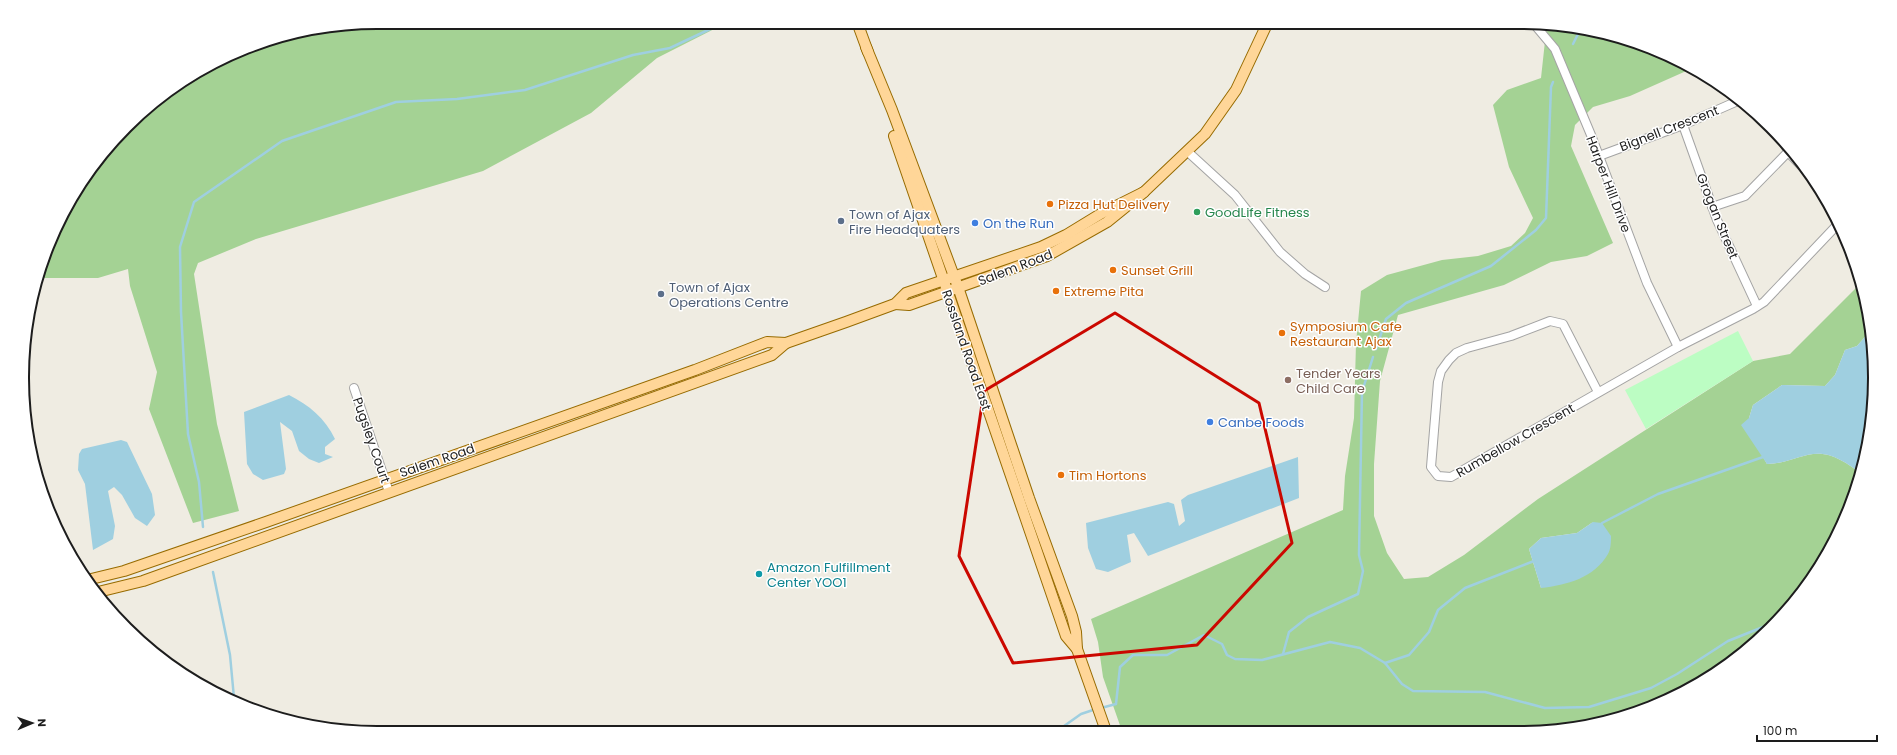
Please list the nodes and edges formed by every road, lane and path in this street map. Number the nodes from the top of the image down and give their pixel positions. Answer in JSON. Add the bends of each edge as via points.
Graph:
{"nodes":[{"id":1,"x":860,"y":29,"type":"edge"},
{"id":2,"x":1265,"y":29,"type":"edge"},
{"id":3,"x":1539,"y":30,"type":"edge"},
{"id":4,"x":1734,"y":103,"type":"edge"},
{"id":5,"x":1683,"y":125,"type":"junction"},
{"id":6,"x":1188,"y":152,"type":"junction"},
{"id":7,"x":1787,"y":154,"type":"edge"},
{"id":8,"x":1599,"y":156,"type":"junction"},
{"id":9,"x":1144,"y":192,"type":"junction"},
{"id":10,"x":1712,"y":207,"type":"junction"},
{"id":11,"x":1834,"y":227,"type":"edge"},
{"id":12,"x":948,"y":279,"type":"junction"},
{"id":13,"x":958,"y":287,"type":"junction"},
{"id":14,"x":1325,"y":287,"type":"dead end"},
{"id":15,"x":947,"y":291,"type":"junction"},
{"id":16,"x":895,"y":304,"type":"junction"},
{"id":17,"x":1757,"y":306,"type":"junction"},
{"id":18,"x":786,"y":342,"type":"junction"},
{"id":19,"x":1678,"y":347,"type":"junction"},
{"id":20,"x":354,"y":388,"type":"dead end"},
{"id":21,"x":1598,"y":392,"type":"junction"},
{"id":22,"x":385,"y":479,"type":"junction"},
{"id":23,"x":389,"y":492,"type":"junction"},
{"id":24,"x":93,"y":579,"type":"edge"},
{"id":25,"x":102,"y":591,"type":"edge"},
{"id":26,"x":1077,"y":649,"type":"junction"},
{"id":27,"x":1105,"y":726,"type":"edge"}],
"edges":[{"from":1,"to":12,"type":"main road","name":"Rossland Road East"},
{"from":2,"to":6,"type":"main road","name":"Salem Road","via":[[1236,90],[1205,134]]},
{"from":3,"to":8,"type":"street","name":"Harper Hill Drive","via":[[1555,49]]},
{"from":4,"to":5,"type":"street","name":"Bignell Crescent"},
{"from":5,"to":8,"type":"street","name":"Bignell Crescent"},
{"from":5,"to":10,"type":"street","name":"Grogan Street"},
{"from":6,"to":9,"type":"main road","name":"Salem Road"},
{"from":6,"to":14,"type":"street","via":[[1235,195],[1280,252],[1305,274]]},
{"from":7,"to":10,"type":"street","via":[[1745,196]]},
{"from":8,"to":19,"type":"street","name":"Harper Hill Drive","via":[[1647,283]]},
{"from":9,"to":12,"type":"main road","name":"Salem Road","via":[[1041,247]]},
{"from":9,"to":13,"type":"main road","name":"Salem Road","via":[[1107,222],[1047,256]]},
{"from":10,"to":17,"type":"street","name":"Grogan Street"},
{"from":11,"to":17,"type":"street","via":[[1764,302]]},
{"from":12,"to":13,"type":"main road","name":"Rossland Road East"},
{"from":12,"to":15,"type":"main road","name":"Rossland Road East"},
{"from":12,"to":16,"type":"main road","name":"Salem Road","via":[[906,293]]},
{"from":13,"to":15,"type":"main road","name":"Salem Road"},
{"from":13,"to":26,"type":"main road","name":"Rossland Road East","via":[[1072,616]]},
{"from":15,"to":16,"type":"main road","name":"Salem Road","via":[[909,305]]},
{"from":15,"to":26,"type":"main road","name":"Rossland Road East","via":[[1066,636]]},
{"from":16,"to":18,"type":"main road","name":"Salem Road"},
{"from":17,"to":19,"type":"street"},
{"from":18,"to":22,"type":"main road","name":"Salem Road","via":[[767,342],[695,370]]},
{"from":18,"to":23,"type":"main road","name":"Salem Road","via":[[772,355],[738,368]]},
{"from":19,"to":21,"type":"street","name":"Rumbellow Crescent"},
{"from":20,"to":22,"type":"street","name":"Pugsley Court"},
{"from":21,"to":21,"type":"street","name":"Rumbellow Crescent","via":[[1563,324],[1550,321],[1511,336],[1467,348],[1456,353],[1441,371],[1431,467],[1438,476],[1451,477]]},
{"from":22,"to":23,"type":"street","name":"Pugsley Court"},
{"from":22,"to":24,"type":"main road","name":"Salem Road","via":[[124,571]]},
{"from":23,"to":25,"type":"main road","name":"Salem Road","via":[[143,581]]},
{"from":26,"to":27,"type":"main road","name":"Rossland Road East"}]}
